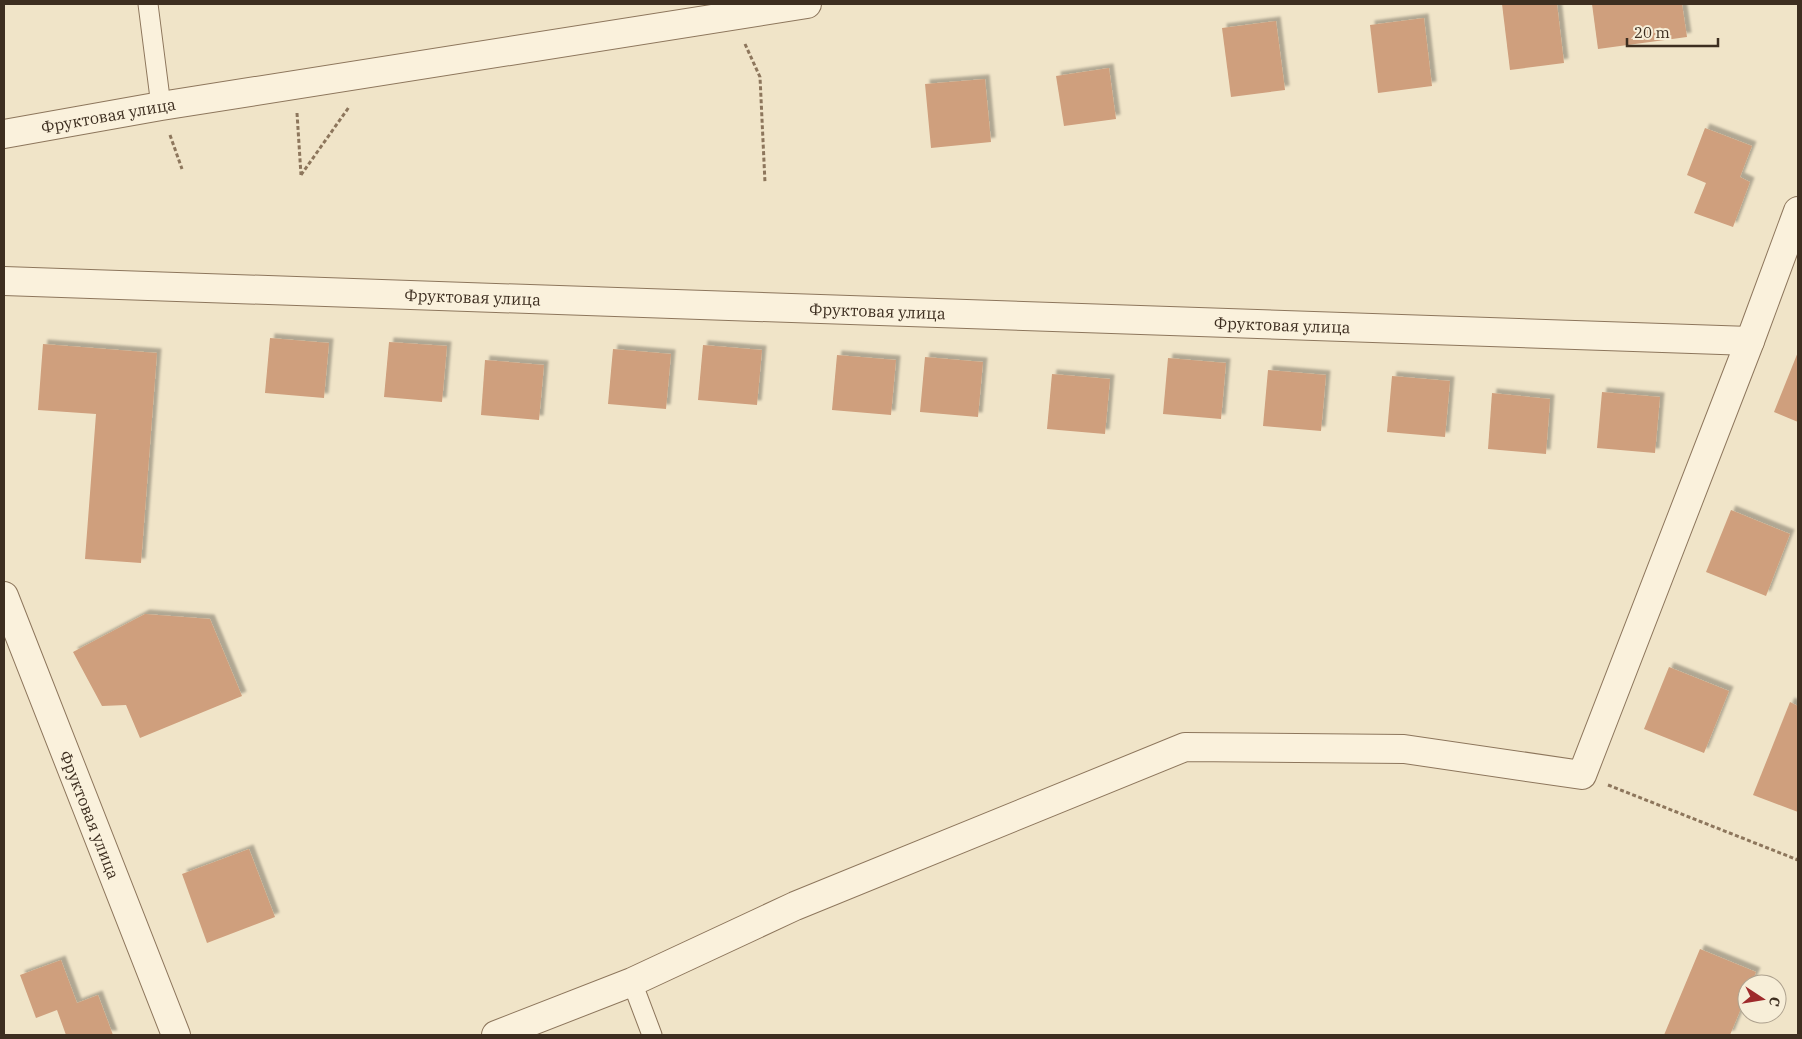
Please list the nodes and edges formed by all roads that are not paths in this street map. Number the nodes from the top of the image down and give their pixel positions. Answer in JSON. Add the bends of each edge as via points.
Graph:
{"nodes":[{"id":1,"x":148,"y":4,"type":"edge"},
{"id":2,"x":807,"y":4,"type":"edge"},
{"id":3,"x":161,"y":106,"type":"junction"},
{"id":4,"x":4,"y":134,"type":"edge"},
{"id":5,"x":1798,"y":211,"type":"edge"},
{"id":6,"x":4,"y":281,"type":"edge"},
{"id":7,"x":1750,"y":341,"type":"junction"},
{"id":8,"x":4,"y":596,"type":"edge"},
{"id":9,"x":632,"y":982,"type":"junction"},
{"id":10,"x":176,"y":1035,"type":"edge"},
{"id":11,"x":496,"y":1035,"type":"edge"},
{"id":12,"x":652,"y":1035,"type":"edge"}],
"edges":[{"from":1,"to":3,"type":"lane"},
{"from":2,"to":3,"type":"street","name":"Фруктовая улица"},
{"from":3,"to":4,"type":"street","name":"Фруктовая улица"},
{"from":5,"to":7,"type":"street"},
{"from":6,"to":7,"type":"street","name":"Фруктовая улица"},
{"from":7,"to":9,"type":"street","via":[[1582,775],[1404,749],[1185,747],[795,906]]},
{"from":8,"to":10,"type":"street","name":"Фруктовая улица"},
{"from":9,"to":11,"type":"street"},
{"from":9,"to":12,"type":"lane"}]}
